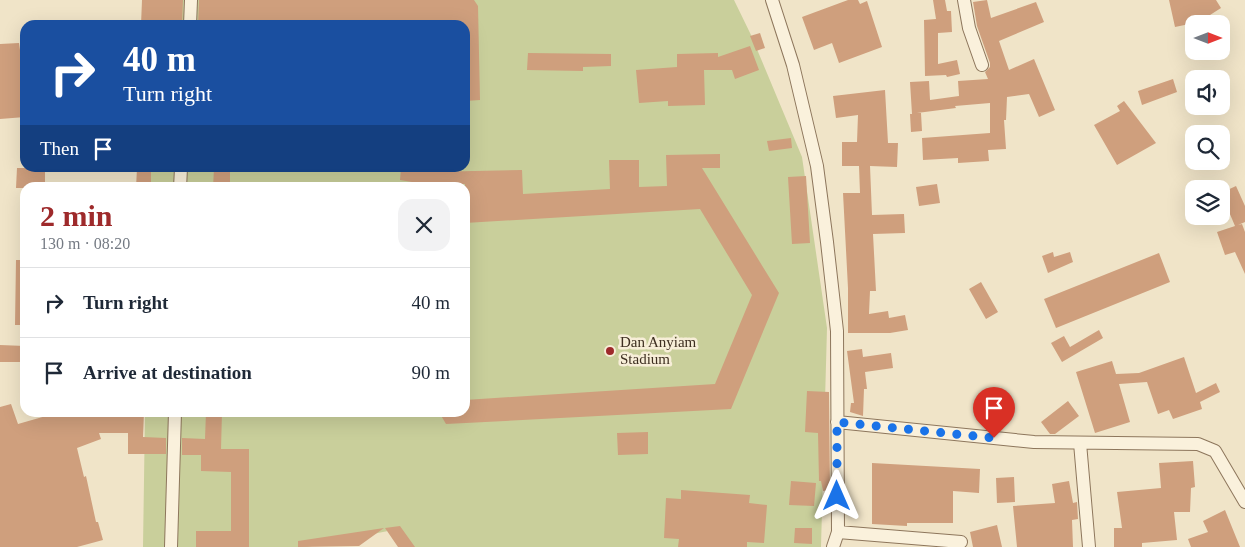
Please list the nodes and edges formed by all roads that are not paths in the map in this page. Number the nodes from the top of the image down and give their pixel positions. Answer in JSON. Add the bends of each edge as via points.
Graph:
{"nodes":[{"id":1,"x":191,"y":0,"type":"edge"},
{"id":2,"x":772,"y":0,"type":"edge"},
{"id":3,"x":964,"y":0,"type":"edge"},
{"id":4,"x":190,"y":20,"type":"edge"},
{"id":5,"x":982,"y":65,"type":"dead end"},
{"id":6,"x":175,"y":417,"type":"edge"},
{"id":7,"x":837,"y":422,"type":"junction"},
{"id":8,"x":1080,"y":443,"type":"junction"},
{"id":9,"x":1245,"y":502,"type":"edge"},
{"id":10,"x":838,"y":532,"type":"junction"},
{"id":11,"x":961,"y":542,"type":"dead end"},
{"id":12,"x":172,"y":547,"type":"edge"},
{"id":13,"x":834,"y":547,"type":"edge"},
{"id":14,"x":1089,"y":547,"type":"edge"}],
"edges":[{"from":1,"to":4,"type":"street"},
{"from":2,"to":7,"type":"street","via":[[793,65],[816,166],[837,331]]},
{"from":3,"to":5,"type":"street","via":[[969,28]]},
{"from":6,"to":12,"type":"street"},
{"from":7,"to":8,"type":"street","via":[[1034,442]]},
{"from":7,"to":10,"type":"street"},
{"from":8,"to":9,"type":"street","via":[[1198,444],[1215,451]]},
{"from":8,"to":14,"type":"street"},
{"from":10,"to":11,"type":"street"},
{"from":10,"to":13,"type":"street"}]}
